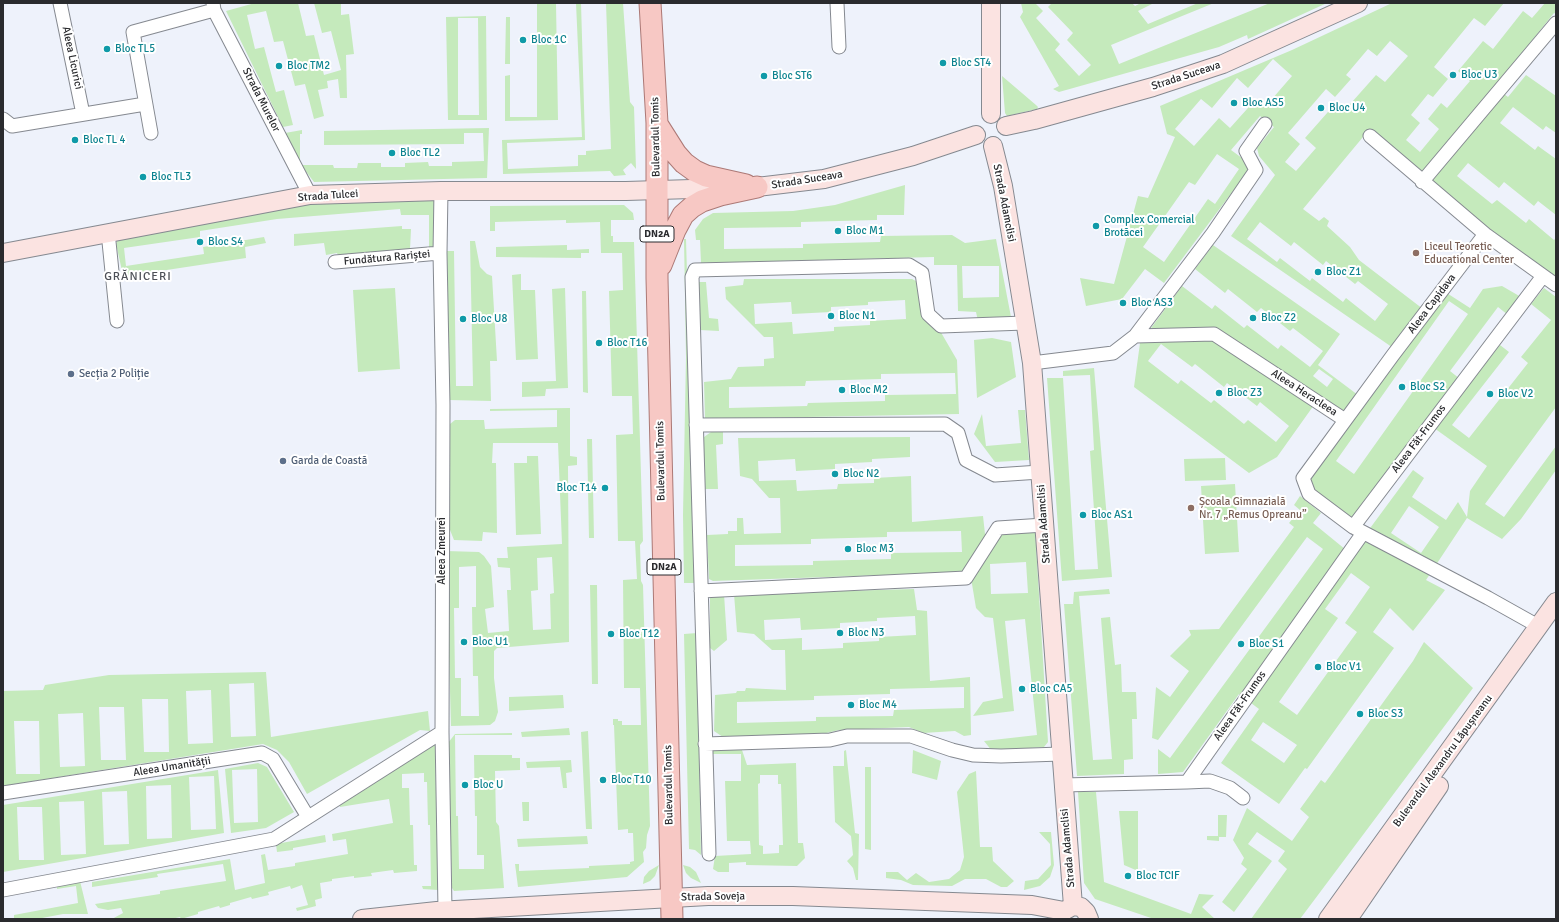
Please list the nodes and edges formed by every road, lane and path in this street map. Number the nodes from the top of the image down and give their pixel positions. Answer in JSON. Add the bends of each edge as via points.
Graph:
{"nodes":[{"id":1,"x":60,"y":3,"type":"edge"},
{"id":2,"x":650,"y":3,"type":"edge"},
{"id":3,"x":837,"y":3,"type":"edge"},
{"id":4,"x":991,"y":3,"type":"edge"},
{"id":5,"x":1358,"y":3,"type":"edge"},
{"id":6,"x":214,"y":7,"type":"edge"},
{"id":7,"x":1337,"y":7,"type":"edge"},
{"id":8,"x":1556,"y":23,"type":"edge"},
{"id":9,"x":839,"y":47,"type":"dead end"},
{"id":10,"x":145,"y":104,"type":"junction"},
{"id":11,"x":83,"y":114,"type":"junction"},
{"id":12,"x":991,"y":114,"type":"junction"},
{"id":13,"x":7,"y":122,"type":"edge"},
{"id":14,"x":657,"y":123,"type":"junction"},
{"id":15,"x":1265,"y":124,"type":"dead end"},
{"id":16,"x":1006,"y":126,"type":"junction"},
{"id":17,"x":151,"y":133,"type":"dead end"},
{"id":18,"x":976,"y":135,"type":"junction"},
{"id":19,"x":1370,"y":136,"type":"dead end"},
{"id":20,"x":993,"y":146,"type":"junction"},
{"id":21,"x":1422,"y":182,"type":"junction"},
{"id":22,"x":757,"y":187,"type":"junction"},
{"id":23,"x":657,"y":190,"type":"junction"},
{"id":24,"x":441,"y":192,"type":"junction"},
{"id":25,"x":310,"y":195,"type":"junction"},
{"id":26,"x":108,"y":232,"type":"junction"},
{"id":27,"x":1485,"y":234,"type":"junction"},
{"id":28,"x":3,"y":253,"type":"edge"},
{"id":29,"x":440,"y":253,"type":"junction"},
{"id":30,"x":335,"y":262,"type":"dead end"},
{"id":31,"x":1543,"y":276,"type":"junction"},
{"id":32,"x":657,"y":278,"type":"junction"},
{"id":33,"x":1556,"y":285,"type":"edge"},
{"id":34,"x":117,"y":320,"type":"dead end"},
{"id":35,"x":1025,"y":323,"type":"junction"},
{"id":36,"x":1135,"y":336,"type":"junction"},
{"id":37,"x":1032,"y":363,"type":"junction"},
{"id":38,"x":1345,"y":420,"type":"junction"},
{"id":39,"x":696,"y":425,"type":"junction"},
{"id":40,"x":1040,"y":472,"type":"junction"},
{"id":41,"x":1044,"y":526,"type":"junction"},
{"id":42,"x":1358,"y":530,"type":"junction"},
{"id":43,"x":701,"y":591,"type":"junction"},
{"id":44,"x":1556,"y":602,"type":"edge"},
{"id":45,"x":1556,"y":621,"type":"edge"},
{"id":46,"x":1538,"y":626,"type":"junction"},
{"id":47,"x":442,"y":732,"type":"junction"},
{"id":48,"x":705,"y":744,"type":"junction"},
{"id":49,"x":1061,"y":754,"type":"junction"},
{"id":50,"x":1187,"y":782,"type":"junction"},
{"id":51,"x":1063,"y":785,"type":"junction"},
{"id":52,"x":3,"y":793,"type":"edge"},
{"id":53,"x":1243,"y":798,"type":"dead end"},
{"id":54,"x":308,"y":817,"type":"junction"},
{"id":55,"x":709,"y":854,"type":"dead end"},
{"id":56,"x":3,"y":890,"type":"edge"},
{"id":57,"x":672,"y":898,"type":"junction"},
{"id":58,"x":445,"y":910,"type":"junction"},
{"id":59,"x":1079,"y":915,"type":"edge"},
{"id":60,"x":362,"y":919,"type":"edge"},
{"id":61,"x":672,"y":919,"type":"edge"},
{"id":62,"x":1328,"y":919,"type":"edge"},
{"id":63,"x":1348,"y":919,"type":"edge"}],
"edges":[{"from":1,"to":11,"type":"street","name":"Aleea Licurici"},
{"from":2,"to":14,"type":"main road","name":"Bulevardul Tomis","number":"DN2A"},
{"from":3,"to":9,"type":"street"},
{"from":4,"to":12,"type":"street"},
{"from":5,"to":7,"type":"street","name":"Strada Suceava"},
{"from":6,"to":10,"type":"street","via":[[133,32]]},
{"from":6,"to":25,"type":"street","name":"Strada Murelor"},
{"from":7,"to":16,"type":"street","name":"Strada Suceava","via":[[1223,64],[1153,87]]},
{"from":8,"to":21,"type":"street"},
{"from":10,"to":11,"type":"street"},
{"from":10,"to":17,"type":"street"},
{"from":11,"to":13,"type":"street"},
{"from":12,"to":16,"type":"street","via":[[1001,118]]},
{"from":12,"to":18,"type":"street","via":[[978,121]]},
{"from":14,"to":22,"type":"main road","via":[[676,154],[695,171],[719,180]]},
{"from":14,"to":23,"type":"main road","name":"Bulevardul Tomis","number":"DN2A"},
{"from":15,"to":36,"type":"street","via":[[1246,151],[1256,170],[1213,233]]},
{"from":16,"to":20,"type":"street","via":[[1005,136]]},
{"from":18,"to":20,"type":"street","via":[[983,144]]},
{"from":18,"to":22,"type":"street","name":"Strada Suceava","via":[[913,156],[824,179]]},
{"from":19,"to":21,"type":"street"},
{"from":20,"to":35,"type":"street","name":"Strada Adamclisi"},
{"from":21,"to":27,"type":"street"},
{"from":22,"to":23,"type":"street","name":"Strada Suceava"},
{"from":22,"to":32,"type":"main road","via":[[702,201],[683,215]]},
{"from":23,"to":24,"type":"street","name":"Strada Tulcei"},
{"from":23,"to":32,"type":"main road","name":"Bulevardul Tomis","number":"DN2A"},
{"from":24,"to":25,"type":"street","name":"Strada Tulcei"},
{"from":24,"to":29,"type":"street","name":"Aleea Zmeurei"},
{"from":25,"to":26,"type":"street","name":"Strada Tulcei"},
{"from":26,"to":28,"type":"street","name":"Strada Tulcei"},
{"from":26,"to":34,"type":"street"},
{"from":27,"to":31,"type":"street"},
{"from":27,"to":38,"type":"street","name":"Aleea Capidava"},
{"from":29,"to":30,"type":"street","name":"Fundătura Rariștei"},
{"from":29,"to":47,"type":"street","name":"Aleea Zmeurei","via":[[443,405]]},
{"from":31,"to":33,"type":"street"},
{"from":31,"to":42,"type":"street","name":"Aleea Făt-Frumos"},
{"from":32,"to":57,"type":"main road","name":"Bulevardul Tomis","number":"DN2A"},
{"from":35,"to":37,"type":"street","name":"Strada Adamclisi"},
{"from":35,"to":39,"type":"street","via":[[941,326],[928,314],[922,273],[908,265],[695,270],[692,277]]},
{"from":36,"to":37,"type":"street","via":[[1113,353]]},
{"from":36,"to":38,"type":"street","name":"Aleea Heracleea","via":[[1214,334]]},
{"from":37,"to":40,"type":"street","name":"Strada Adamclisi"},
{"from":38,"to":42,"type":"street","name":"Aleea Heracleea","via":[[1303,478],[1309,494]]},
{"from":39,"to":40,"type":"street","via":[[945,424],[958,433],[966,460],[994,475]]},
{"from":39,"to":43,"type":"street"},
{"from":40,"to":41,"type":"street","name":"Strada Adamclisi"},
{"from":41,"to":43,"type":"street","via":[[998,528],[966,578]]},
{"from":41,"to":49,"type":"street","name":"Strada Adamclisi"},
{"from":42,"to":46,"type":"street","name":"Aleea Heracleea"},
{"from":42,"to":50,"type":"street","name":"Aleea Făt-Frumos"},
{"from":43,"to":48,"type":"street"},
{"from":44,"to":46,"type":"street","name":"Bulevardul Alexandru Lăpușneanu"},
{"from":45,"to":63,"type":"street","name":"Bulevardul Alexandru Lăpușneanu"},
{"from":46,"to":62,"type":"street","name":"Bulevardul Alexandru Lăpușneanu"},
{"from":47,"to":54,"type":"street"},
{"from":47,"to":58,"type":"street","name":"Aleea Zmeurei"},
{"from":48,"to":49,"type":"street","via":[[830,740],[847,736],[911,736],[973,755]]},
{"from":48,"to":55,"type":"street"},
{"from":49,"to":51,"type":"street","name":"Strada Adamclisi"},
{"from":50,"to":51,"type":"street"},
{"from":50,"to":53,"type":"street","via":[[1210,781],[1230,788]]},
{"from":51,"to":59,"type":"street","name":"Strada Adamclisi"},
{"from":52,"to":54,"type":"street","name":"Aleea Umanității","via":[[262,753],[273,759]]},
{"from":54,"to":56,"type":"street","via":[[274,839]]},
{"from":57,"to":58,"type":"street","name":"Strada Soveja"},
{"from":57,"to":59,"type":"street","name":"Strada Soveja","via":[[800,897],[1032,905]]},
{"from":57,"to":61,"type":"main road","name":"Bulevardul Tomis","number":"DN2A"},
{"from":58,"to":60,"type":"street","name":"Strada Soveja"}]}
